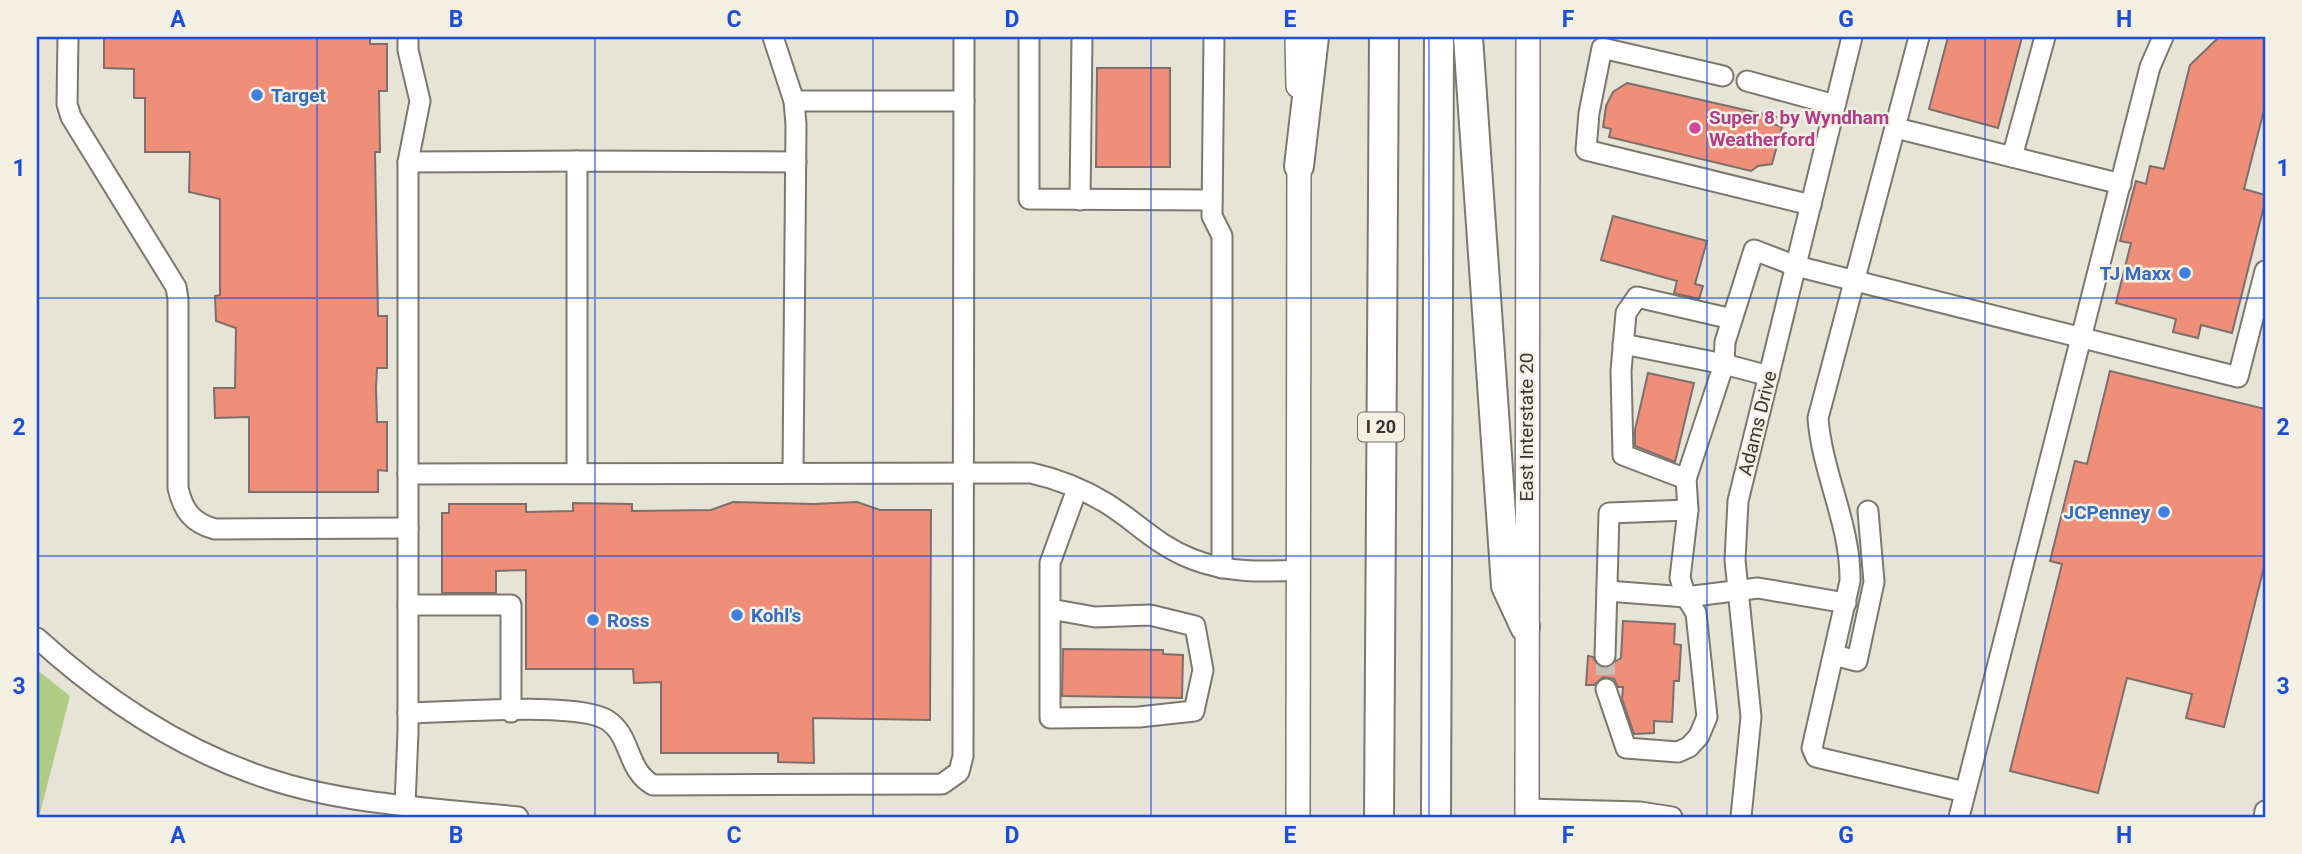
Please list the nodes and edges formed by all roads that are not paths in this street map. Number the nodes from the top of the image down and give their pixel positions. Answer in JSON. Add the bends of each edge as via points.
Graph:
{"nodes":[{"id":1,"x":68,"y":37,"type":"edge"},
{"id":2,"x":408,"y":37,"type":"edge"},
{"id":3,"x":773,"y":37,"type":"edge"},
{"id":4,"x":964,"y":37,"type":"edge"},
{"id":5,"x":1029,"y":37,"type":"edge"},
{"id":6,"x":1082,"y":37,"type":"edge"},
{"id":7,"x":1214,"y":37,"type":"edge"},
{"id":8,"x":1297,"y":37,"type":"edge"},
{"id":9,"x":1314,"y":37,"type":"edge"},
{"id":10,"x":1384,"y":37,"type":"edge"},
{"id":11,"x":1439,"y":37,"type":"edge"},
{"id":12,"x":1468,"y":37,"type":"edge"},
{"id":13,"x":1528,"y":37,"type":"edge"},
{"id":14,"x":1852,"y":37,"type":"edge"},
{"id":15,"x":1919,"y":37,"type":"edge"},
{"id":16,"x":2045,"y":37,"type":"edge"},
{"id":17,"x":2157,"y":38,"type":"edge"},
{"id":18,"x":1723,"y":76,"type":"dead end"},
{"id":19,"x":1747,"y":82,"type":"dead end"},
{"id":20,"x":794,"y":101,"type":"junction"},
{"id":21,"x":964,"y":101,"type":"junction"},
{"id":22,"x":1835,"y":104,"type":"junction"},
{"id":23,"x":1896,"y":128,"type":"junction"},
{"id":24,"x":2012,"y":157,"type":"junction"},
{"id":25,"x":577,"y":161,"type":"junction"},
{"id":26,"x":408,"y":162,"type":"junction"},
{"id":27,"x":796,"y":162,"type":"junction"},
{"id":28,"x":1299,"y":166,"type":"junction"},
{"id":29,"x":2121,"y":184,"type":"junction"},
{"id":30,"x":1080,"y":200,"type":"junction"},
{"id":31,"x":1212,"y":200,"type":"junction"},
{"id":32,"x":1811,"y":205,"type":"junction"},
{"id":33,"x":1796,"y":266,"type":"junction"},
{"id":34,"x":2265,"y":271,"type":"edge"},
{"id":35,"x":1857,"y":281,"type":"junction"},
{"id":36,"x":1732,"y":319,"type":"junction"},
{"id":37,"x":2082,"y":337,"type":"junction"},
{"id":38,"x":1623,"y":344,"type":"junction"},
{"id":39,"x":1724,"y":364,"type":"junction"},
{"id":40,"x":1769,"y":376,"type":"junction"},
{"id":41,"x":964,"y":471,"type":"junction"},
{"id":42,"x":793,"y":472,"type":"junction"},
{"id":43,"x":577,"y":473,"type":"junction"},
{"id":44,"x":408,"y":474,"type":"junction"},
{"id":45,"x":1686,"y":480,"type":"junction"},
{"id":46,"x":1077,"y":489,"type":"junction"},
{"id":47,"x":1688,"y":510,"type":"junction"},
{"id":48,"x":1868,"y":511,"type":"dead end"},
{"id":49,"x":408,"y":528,"type":"junction"},
{"id":50,"x":1222,"y":568,"type":"junction"},
{"id":51,"x":1299,"y":570,"type":"junction"},
{"id":52,"x":1607,"y":591,"type":"junction"},
{"id":53,"x":1738,"y":593,"type":"junction"},
{"id":54,"x":1686,"y":597,"type":"junction"},
{"id":55,"x":1846,"y":603,"type":"junction"},
{"id":56,"x":408,"y":605,"type":"junction"},
{"id":57,"x":1050,"y":608,"type":"junction"},
{"id":58,"x":1525,"y":627,"type":"junction"},
{"id":59,"x":37,"y":638,"type":"edge"},
{"id":60,"x":1834,"y":655,"type":"junction"},
{"id":61,"x":1605,"y":656,"type":"tunnel mouth"},
{"id":62,"x":1606,"y":689,"type":"tunnel mouth"},
{"id":63,"x":511,"y":712,"type":"junction"},
{"id":64,"x":408,"y":713,"type":"junction"},
{"id":65,"x":1965,"y":792,"type":"junction"},
{"id":66,"x":405,"y":805,"type":"junction"},
{"id":67,"x":2265,"y":811,"type":"edge"},
{"id":68,"x":1527,"y":813,"type":"edge"},
{"id":69,"x":518,"y":817,"type":"edge"},
{"id":70,"x":1298,"y":817,"type":"edge"},
{"id":71,"x":1379,"y":817,"type":"edge"},
{"id":72,"x":1436,"y":817,"type":"edge"},
{"id":73,"x":1672,"y":817,"type":"edge"},
{"id":74,"x":1741,"y":817,"type":"edge"},
{"id":75,"x":1959,"y":817,"type":"edge"},
{"id":76,"x":2264,"y":817,"type":"edge"}],
"edges":[{"from":1,"to":49,"type":"street","via":[[67,104],[71,117],[176,287],[178,488],[182,506],[202,526],[215,529]]},
{"from":2,"to":26,"type":"street","via":[[421,101]]},
{"from":3,"to":20,"type":"street"},
{"from":4,"to":21,"type":"street"},
{"from":5,"to":30,"type":"street","via":[[1029,199]]},
{"from":6,"to":30,"type":"street"},
{"from":7,"to":31,"type":"street"},
{"from":8,"to":28,"type":"main road"},
{"from":9,"to":28,"type":"highway"},
{"from":10,"to":71,"type":"highway","number":"I 20"},
{"from":11,"to":72,"type":"highway"},
{"from":12,"to":58,"type":"highway","via":[[1506,586]]},
{"from":13,"to":58,"type":"main road","name":"East Interstate 20"},
{"from":14,"to":22,"type":"street","name":"Adams Drive"},
{"from":15,"to":23,"type":"street"},
{"from":16,"to":24,"type":"street"},
{"from":17,"to":29,"type":"street"},
{"from":18,"to":32,"type":"street","via":[[1602,48],[1586,150]]},
{"from":19,"to":22,"type":"street"},
{"from":20,"to":21,"type":"street"},
{"from":20,"to":27,"type":"street"},
{"from":21,"to":41,"type":"street"},
{"from":22,"to":32,"type":"street","name":"Adams Drive"},
{"from":23,"to":24,"type":"street"},
{"from":23,"to":35,"type":"street"},
{"from":24,"to":29,"type":"street"},
{"from":25,"to":26,"type":"street"},
{"from":25,"to":27,"type":"street"},
{"from":25,"to":43,"type":"street"},
{"from":26,"to":44,"type":"street"},
{"from":27,"to":42,"type":"street"},
{"from":28,"to":51,"type":"main road"},
{"from":29,"to":37,"type":"street"},
{"from":30,"to":31,"type":"street"},
{"from":31,"to":50,"type":"street","via":[[1212,216],[1222,236]]},
{"from":32,"to":33,"type":"street","name":"Adams Drive"},
{"from":33,"to":35,"type":"street"},
{"from":33,"to":36,"type":"street","via":[[1754,250]]},
{"from":33,"to":40,"type":"street","name":"Adams Drive"},
{"from":34,"to":37,"type":"street","via":[[2238,377]]},
{"from":35,"to":37,"type":"street"},
{"from":35,"to":55,"type":"street","via":[[1818,418],[1820,447],[1851,556]]},
{"from":36,"to":38,"type":"street","via":[[1637,297],[1626,313]]},
{"from":36,"to":39,"type":"street"},
{"from":37,"to":65,"type":"street"},
{"from":38,"to":39,"type":"street"},
{"from":38,"to":45,"type":"street","via":[[1623,455]]},
{"from":39,"to":40,"type":"street"},
{"from":39,"to":45,"type":"street"},
{"from":40,"to":53,"type":"street","name":"Adams Drive","via":[[1738,501]]},
{"from":41,"to":42,"type":"street"},
{"from":41,"to":46,"type":"street","via":[[1031,473]]},
{"from":41,"to":63,"type":"street","via":[[963,756],[952,779],[942,783],[653,785],[635,771],[621,733],[608,721],[574,712]]},
{"from":42,"to":43,"type":"street"},
{"from":43,"to":44,"type":"street"},
{"from":44,"to":49,"type":"street"},
{"from":45,"to":47,"type":"street"},
{"from":46,"to":50,"type":"street","via":[[1108,504],[1167,547]]},
{"from":46,"to":57,"type":"street","via":[[1050,563]]},
{"from":47,"to":52,"type":"street","via":[[1609,513]]},
{"from":47,"to":54,"type":"street","via":[[1681,578]]},
{"from":48,"to":60,"type":"street","via":[[1874,582],[1857,661]]},
{"from":49,"to":56,"type":"street"},
{"from":50,"to":51,"type":"street"},
{"from":51,"to":70,"type":"main road"},
{"from":52,"to":54,"type":"street"},
{"from":52,"to":61,"type":"street"},
{"from":53,"to":54,"type":"street"},
{"from":53,"to":55,"type":"street","via":[[1768,589]]},
{"from":53,"to":74,"type":"street","name":"Adams Drive","via":[[1751,718]]},
{"from":54,"to":62,"type":"street","via":[[1696,613],[1707,695],[1707,718],[1699,736],[1678,752],[1626,748]]},
{"from":55,"to":60,"type":"street"},
{"from":56,"to":63,"type":"street","via":[[511,605]]},
{"from":56,"to":64,"type":"street"},
{"from":57,"to":57,"type":"street","via":[[1050,718],[1194,711],[1203,670],[1195,626],[1150,615],[1095,617]]},
{"from":58,"to":68,"type":"main road","name":"East Interstate 20"},
{"from":59,"to":66,"type":"street","via":[[122,707],[218,759],[326,793]]},
{"from":60,"to":65,"type":"street","via":[[1813,740],[1816,757]]},
{"from":63,"to":64,"type":"street"},
{"from":64,"to":66,"type":"street"},
{"from":65,"to":75,"type":"street"},
{"from":66,"to":69,"type":"street"},
{"from":67,"to":76,"type":"street"},
{"from":68,"to":73,"type":"street","via":[[1640,812]]}]}
